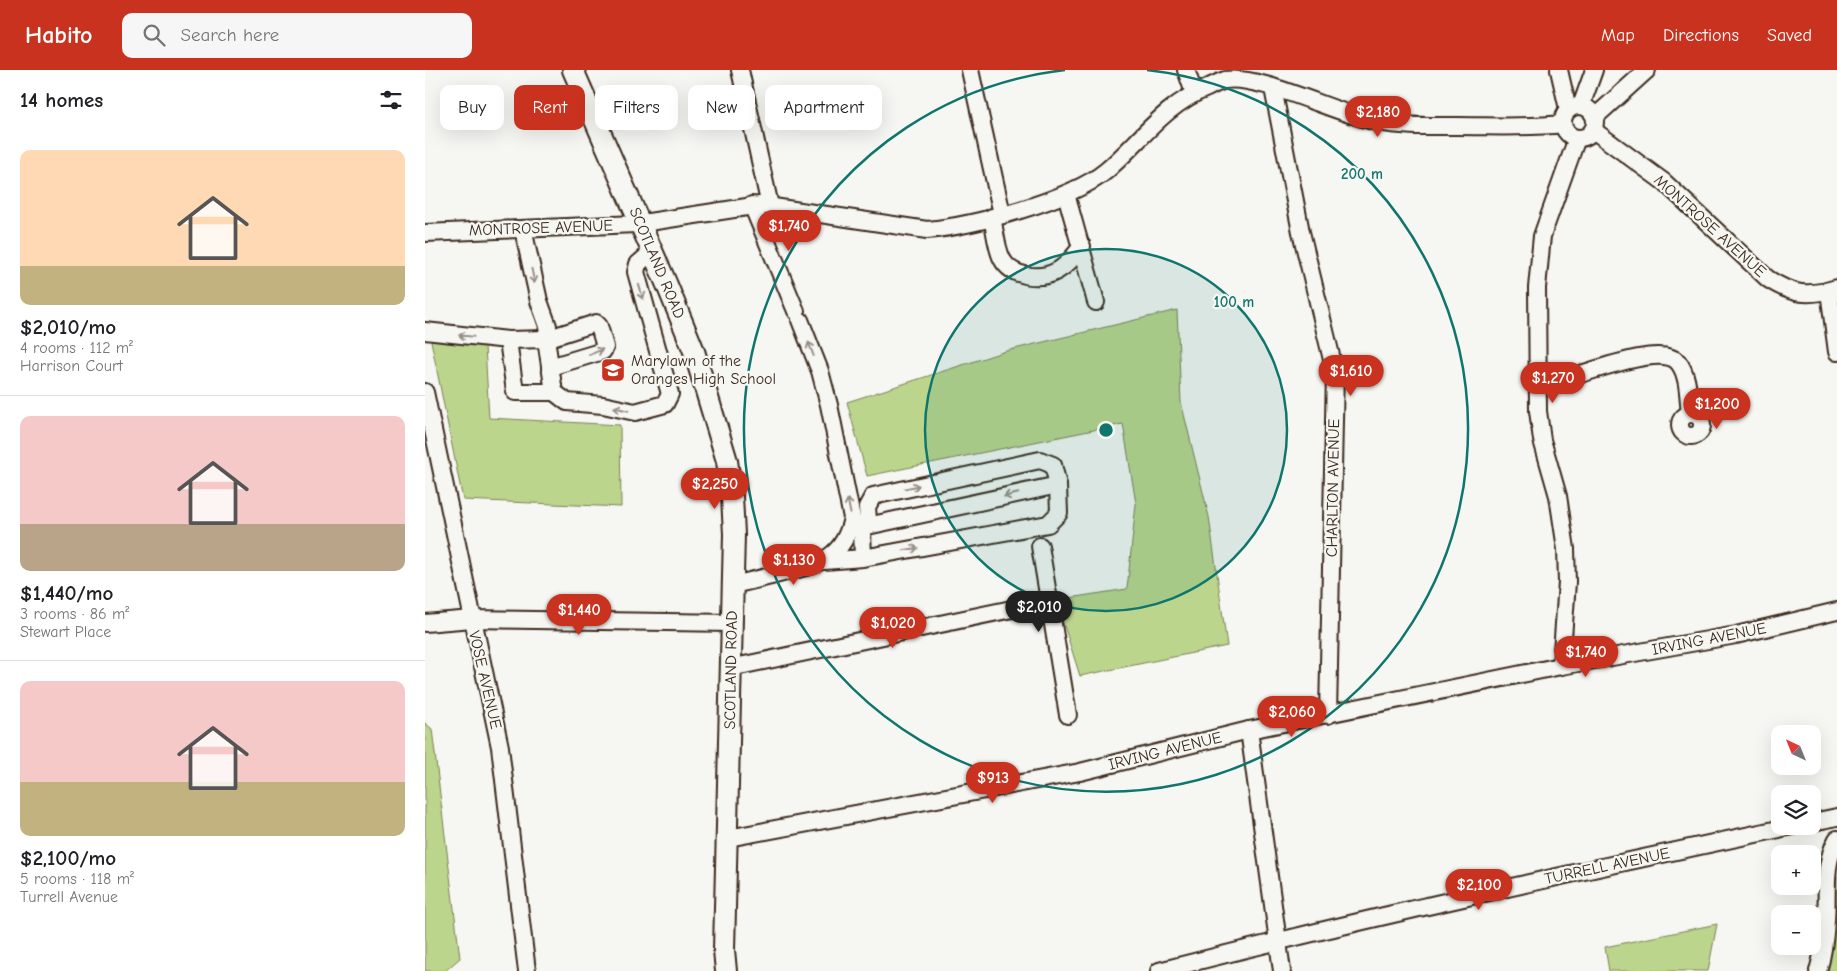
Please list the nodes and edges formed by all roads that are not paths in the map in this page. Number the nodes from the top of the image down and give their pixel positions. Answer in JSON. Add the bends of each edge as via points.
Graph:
{"nodes":[{"id":1,"x":573,"y":70,"type":"edge"},
{"id":2,"x":740,"y":70,"type":"edge"},
{"id":3,"x":970,"y":70,"type":"edge"},
{"id":4,"x":1186,"y":70,"type":"edge"},
{"id":5,"x":1559,"y":70,"type":"edge"},
{"id":6,"x":1594,"y":70,"type":"edge"},
{"id":7,"x":1647,"y":70,"type":"edge"},
{"id":8,"x":1273,"y":88,"type":"junction"},
{"id":9,"x":1194,"y":93,"type":"junction"},
{"id":10,"x":1571,"y":113,"type":"junction"},
{"id":11,"x":1594,"y":124,"type":"junction"},
{"id":12,"x":1577,"y":138,"type":"junction"},
{"id":13,"x":1066,"y":194,"type":"junction"},
{"id":14,"x":752,"y":205,"type":"junction"},
{"id":15,"x":770,"y":206,"type":"junction"},
{"id":16,"x":997,"y":216,"type":"junction"},
{"id":17,"x":641,"y":223,"type":"junction"},
{"id":18,"x":523,"y":229,"type":"junction"},
{"id":19,"x":425,"y":233,"type":"edge"},
{"id":20,"x":1082,"y":246,"type":"junction"},
{"id":21,"x":653,"y":251,"type":"junction"},
{"id":22,"x":1833,"y":290,"type":"edge"},
{"id":23,"x":1096,"y":302,"type":"dead end"},
{"id":24,"x":425,"y":331,"type":"edge"},
{"id":25,"x":546,"y":339,"type":"junction"},
{"id":26,"x":507,"y":340,"type":"junction"},
{"id":27,"x":1837,"y":352,"type":"edge"},
{"id":28,"x":551,"y":367,"type":"junction"},
{"id":29,"x":1537,"y":384,"type":"junction"},
{"id":30,"x":425,"y":392,"type":"edge"},
{"id":31,"x":554,"y":392,"type":"junction"},
{"id":32,"x":1690,"y":414,"type":"dead end"},
{"id":33,"x":1058,"y":485,"type":"junction"},
{"id":34,"x":860,"y":526,"type":"junction"},
{"id":35,"x":1040,"y":546,"type":"dead end"},
{"id":36,"x":863,"y":558,"type":"junction"},
{"id":37,"x":824,"y":562,"type":"junction"},
{"id":38,"x":733,"y":585,"type":"junction"},
{"id":39,"x":1049,"y":601,"type":"junction"},
{"id":40,"x":1837,"y":611,"type":"edge"},
{"id":41,"x":471,"y":619,"type":"junction"},
{"id":42,"x":732,"y":623,"type":"junction"},
{"id":43,"x":425,"y":624,"type":"edge"},
{"id":44,"x":1561,"y":666,"type":"junction"},
{"id":45,"x":730,"y":668,"type":"junction"},
{"id":46,"x":1328,"y":715,"type":"junction"},
{"id":47,"x":1068,"y":716,"type":"dead end"},
{"id":48,"x":1249,"y":730,"type":"junction"},
{"id":49,"x":1837,"y":817,"type":"edge"},
{"id":50,"x":1821,"y":820,"type":"edge"},
{"id":51,"x":1771,"y":831,"type":"edge"},
{"id":52,"x":728,"y":838,"type":"junction"},
{"id":53,"x":1837,"y":839,"type":"edge"},
{"id":54,"x":1277,"y":941,"type":"junction"},
{"id":55,"x":527,"y":971,"type":"edge"},
{"id":56,"x":726,"y":971,"type":"edge"},
{"id":57,"x":1159,"y":971,"type":"edge"},
{"id":58,"x":1282,"y":971,"type":"edge"},
{"id":59,"x":1819,"y":971,"type":"edge"}],
"edges":[{"from":1,"to":17,"type":"main road","name":"SCOTLAND ROAD"},
{"from":2,"to":15,"type":"street"},
{"from":3,"to":16,"type":"street"},
{"from":4,"to":9,"type":"street"},
{"from":5,"to":10,"type":"street"},
{"from":6,"to":10,"type":"street"},
{"from":7,"to":11,"type":"street"},
{"from":8,"to":9,"type":"street","name":"MONTROSE AVENUE","via":[[1251,81],[1225,80]]},
{"from":8,"to":10,"type":"street","name":"MONTROSE AVENUE","via":[[1343,114],[1380,123],[1457,126]]},
{"from":8,"to":46,"type":"street","name":"CHARLTON AVENUE","via":[[1301,232],[1335,372]]},
{"from":9,"to":13,"type":"street","name":"MONTROSE AVENUE","via":[[1161,116],[1105,172]]},
{"from":10,"to":11,"type":"street","via":[[1590,110]]},
{"from":10,"to":12,"type":"street","via":[[1567,134]]},
{"from":11,"to":12,"type":"street","via":[[1586,137]]},
{"from":11,"to":22,"type":"street","name":"MONTROSE AVENUE","via":[[1664,182],[1768,279],[1787,291],[1800,294]]},
{"from":12,"to":29,"type":"street","via":[[1542,236],[1537,288]]},
{"from":13,"to":16,"type":"street","name":"MONTROSE AVENUE"},
{"from":13,"to":20,"type":"street"},
{"from":14,"to":15,"type":"street","name":"MONTROSE AVENUE"},
{"from":14,"to":17,"type":"street","name":"MONTROSE AVENUE"},
{"from":34,"to":14,"type":"street","one_way":true,"via":[[852,518],[819,371]]},
{"from":15,"to":16,"type":"street","name":"MONTROSE AVENUE","via":[[927,230]]},
{"from":16,"to":20,"type":"street","via":[[1002,259],[1016,273],[1033,276],[1057,271]]},
{"from":17,"to":18,"type":"street","name":"MONTROSE AVENUE"},
{"from":17,"to":21,"type":"main road","name":"SCOTLAND ROAD"},
{"from":18,"to":19,"type":"street","name":"MONTROSE AVENUE"},
{"from":18,"to":25,"type":"street","one_way":true,"via":[[548,326]]},
{"from":20,"to":23,"type":"street"},
{"from":21,"to":31,"type":"street","one_way":true,"via":[[638,264],[636,272],[669,400],[635,412],[567,402]]},
{"from":21,"to":38,"type":"main road","name":"SCOTLAND ROAD","via":[[693,350],[727,461],[733,497]]},
{"from":22,"to":27,"type":"street"},
{"from":26,"to":24,"type":"street","one_way":true},
{"from":25,"to":26,"type":"street"},
{"from":25,"to":28,"type":"street"},
{"from":28,"to":25,"type":"street","one_way":true,"via":[[603,351],[605,347],[599,326],[595,324]]},
{"from":26,"to":31,"type":"street","via":[[515,392]]},
{"from":28,"to":31,"type":"street"},
{"from":29,"to":32,"type":"street","via":[[1563,380],[1622,362],[1665,356],[1678,362],[1682,370]]},
{"from":29,"to":44,"type":"street","via":[[1542,440],[1558,496],[1566,549]]},
{"from":30,"to":41,"type":"street","name":"VOSE AVENUE"},
{"from":33,"to":34,"type":"street","one_way":true},
{"from":34,"to":33,"type":"street","one_way":true,"via":[[873,496],[1040,460],[1053,465]]},
{"from":36,"to":33,"type":"street","one_way":true,"via":[[1048,524],[1059,514]]},
{"from":34,"to":36,"type":"street"},
{"from":34,"to":37,"type":"street"},
{"from":35,"to":39,"type":"street"},
{"from":36,"to":37,"type":"street"},
{"from":37,"to":38,"type":"street"},
{"from":38,"to":42,"type":"main road","name":"SCOTLAND ROAD"},
{"from":39,"to":45,"type":"street"},
{"from":39,"to":47,"type":"street"},
{"from":40,"to":44,"type":"street","name":"IRVING AVENUE","via":[[1736,635]]},
{"from":41,"to":42,"type":"street"},
{"from":41,"to":43,"type":"street"},
{"from":41,"to":55,"type":"street","name":"VOSE AVENUE","via":[[500,747]]},
{"from":42,"to":45,"type":"main road","name":"SCOTLAND ROAD"},
{"from":44,"to":46,"type":"street","name":"IRVING AVENUE"},
{"from":45,"to":52,"type":"main road","name":"SCOTLAND ROAD"},
{"from":46,"to":48,"type":"street","name":"IRVING AVENUE"},
{"from":48,"to":52,"type":"street","name":"IRVING AVENUE","via":[[1080,772]]},
{"from":48,"to":54,"type":"street"},
{"from":49,"to":50,"type":"street"},
{"from":51,"to":54,"type":"street","name":"TURRELL AVENUE"},
{"from":52,"to":56,"type":"main road","name":"SCOTLAND ROAD"},
{"from":53,"to":59,"type":"street","via":[[1829,858]]},
{"from":54,"to":57,"type":"street","name":"TURRELL AVENUE"},
{"from":54,"to":58,"type":"street"}]}
